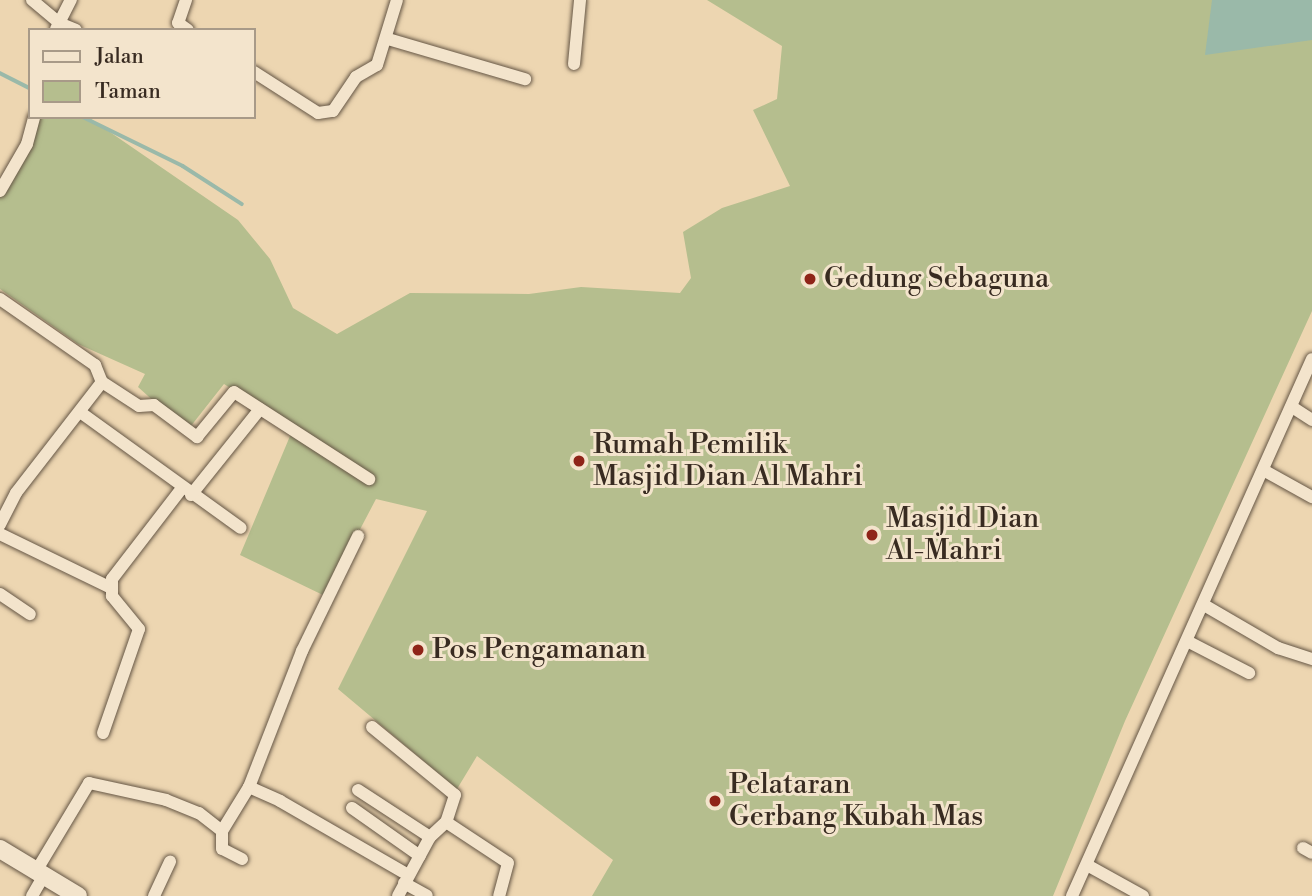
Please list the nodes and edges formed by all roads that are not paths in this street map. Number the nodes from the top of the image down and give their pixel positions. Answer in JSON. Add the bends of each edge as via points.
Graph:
{"nodes":[{"id":1,"x":32,"y":0,"type":"edge"},
{"id":2,"x":71,"y":0,"type":"edge"},
{"id":3,"x":186,"y":0,"type":"edge"},
{"id":4,"x":397,"y":0,"type":"edge"},
{"id":5,"x":576,"y":1,"type":"edge"},
{"id":6,"x":57,"y":26,"type":"edge"},
{"id":7,"x":185,"y":28,"type":"edge"},
{"id":8,"x":388,"y":39,"type":"junction"},
{"id":9,"x":574,"y":64,"type":"dead end"},
{"id":10,"x":256,"y":73,"type":"edge"},
{"id":11,"x":525,"y":79,"type":"dead end"},
{"id":12,"x":33,"y":119,"type":"edge"},
{"id":13,"x":0,"y":191,"type":"edge"},
{"id":14,"x":0,"y":299,"type":"edge"},
{"id":15,"x":1312,"y":359,"type":"edge"},
{"id":16,"x":102,"y":382,"type":"junction"},
{"id":17,"x":1292,"y":407,"type":"junction"},
{"id":18,"x":260,"y":409,"type":"junction"},
{"id":19,"x":79,"y":412,"type":"junction"},
{"id":20,"x":1312,"y":420,"type":"edge"},
{"id":21,"x":1265,"y":471,"type":"junction"},
{"id":22,"x":369,"y":479,"type":"dead end"},
{"id":23,"x":187,"y":491,"type":"junction"},
{"id":24,"x":1312,"y":497,"type":"edge"},
{"id":25,"x":0,"y":525,"type":"edge"},
{"id":26,"x":241,"y":528,"type":"dead end"},
{"id":27,"x":0,"y":534,"type":"edge"},
{"id":28,"x":358,"y":536,"type":"dead end"},
{"id":29,"x":109,"y":587,"type":"junction"},
{"id":30,"x":0,"y":594,"type":"edge"},
{"id":31,"x":1204,"y":605,"type":"junction"},
{"id":32,"x":30,"y":614,"type":"dead end"},
{"id":33,"x":1187,"y":641,"type":"junction"},
{"id":34,"x":1312,"y":659,"type":"edge"},
{"id":35,"x":1248,"y":673,"type":"dead end"},
{"id":36,"x":372,"y":727,"type":"dead end"},
{"id":37,"x":103,"y":733,"type":"dead end"},
{"id":38,"x":248,"y":787,"type":"junction"},
{"id":39,"x":358,"y":790,"type":"dead end"},
{"id":40,"x":352,"y":808,"type":"dead end"},
{"id":41,"x":446,"y":822,"type":"junction"},
{"id":42,"x":222,"y":831,"type":"junction"},
{"id":43,"x":430,"y":837,"type":"junction"},
{"id":44,"x":0,"y":849,"type":"edge"},
{"id":45,"x":420,"y":856,"type":"junction"},
{"id":46,"x":242,"y":859,"type":"dead end"},
{"id":47,"x":170,"y":862,"type":"dead end"},
{"id":48,"x":1087,"y":865,"type":"junction"},
{"id":49,"x":39,"y":875,"type":"junction"},
{"id":50,"x":406,"y":879,"type":"junction"},
{"id":51,"x":32,"y":896,"type":"edge"},
{"id":52,"x":78,"y":896,"type":"edge"},
{"id":53,"x":154,"y":896,"type":"edge"},
{"id":54,"x":397,"y":896,"type":"edge"},
{"id":55,"x":427,"y":896,"type":"edge"},
{"id":56,"x":499,"y":896,"type":"edge"},
{"id":57,"x":1072,"y":896,"type":"edge"},
{"id":58,"x":1143,"y":896,"type":"edge"}],
"edges":[{"from":1,"to":6,"type":"street"},
{"from":2,"to":6,"type":"street"},
{"from":3,"to":7,"type":"street","via":[[178,23]]},
{"from":4,"to":8,"type":"street"},
{"from":5,"to":9,"type":"street"},
{"from":8,"to":10,"type":"street","via":[[377,65],[356,77],[333,111],[318,113]]},
{"from":8,"to":11,"type":"street"},
{"from":12,"to":13,"type":"street","via":[[27,144]]},
{"from":14,"to":16,"type":"street","via":[[95,365]]},
{"from":15,"to":17,"type":"street"},
{"from":16,"to":18,"type":"street","via":[[139,406],[154,405],[197,437],[232,392]]},
{"from":16,"to":19,"type":"street"},
{"from":17,"to":20,"type":"street"},
{"from":17,"to":21,"type":"street"},
{"from":18,"to":22,"type":"street"},
{"from":18,"to":23,"type":"street"},
{"from":19,"to":23,"type":"street"},
{"from":19,"to":25,"type":"street","via":[[16,493]]},
{"from":21,"to":24,"type":"street"},
{"from":21,"to":31,"type":"street"},
{"from":23,"to":26,"type":"street"},
{"from":23,"to":29,"type":"street"},
{"from":27,"to":29,"type":"street"},
{"from":28,"to":38,"type":"street","via":[[302,651]]},
{"from":29,"to":37,"type":"street","via":[[139,629]]},
{"from":30,"to":32,"type":"street"},
{"from":31,"to":33,"type":"street"},
{"from":31,"to":34,"type":"street","via":[[1278,648]]},
{"from":33,"to":35,"type":"street"},
{"from":33,"to":48,"type":"street"},
{"from":36,"to":41,"type":"street","via":[[452,789],[456,795]]},
{"from":38,"to":42,"type":"street"},
{"from":38,"to":50,"type":"street","via":[[280,801]]},
{"from":39,"to":43,"type":"street"},
{"from":40,"to":45,"type":"street"},
{"from":41,"to":43,"type":"street"},
{"from":41,"to":56,"type":"street","via":[[509,863]]},
{"from":42,"to":46,"type":"street","via":[[222,849]]},
{"from":42,"to":49,"type":"street","via":[[199,813],[166,800],[89,783]]},
{"from":43,"to":45,"type":"street"},
{"from":44,"to":49,"type":"main road"},
{"from":45,"to":50,"type":"street"},
{"from":47,"to":53,"type":"street"},
{"from":48,"to":57,"type":"street"},
{"from":48,"to":58,"type":"street"},
{"from":49,"to":51,"type":"street"},
{"from":49,"to":52,"type":"main road"},
{"from":50,"to":54,"type":"street"},
{"from":50,"to":55,"type":"street"}]}
